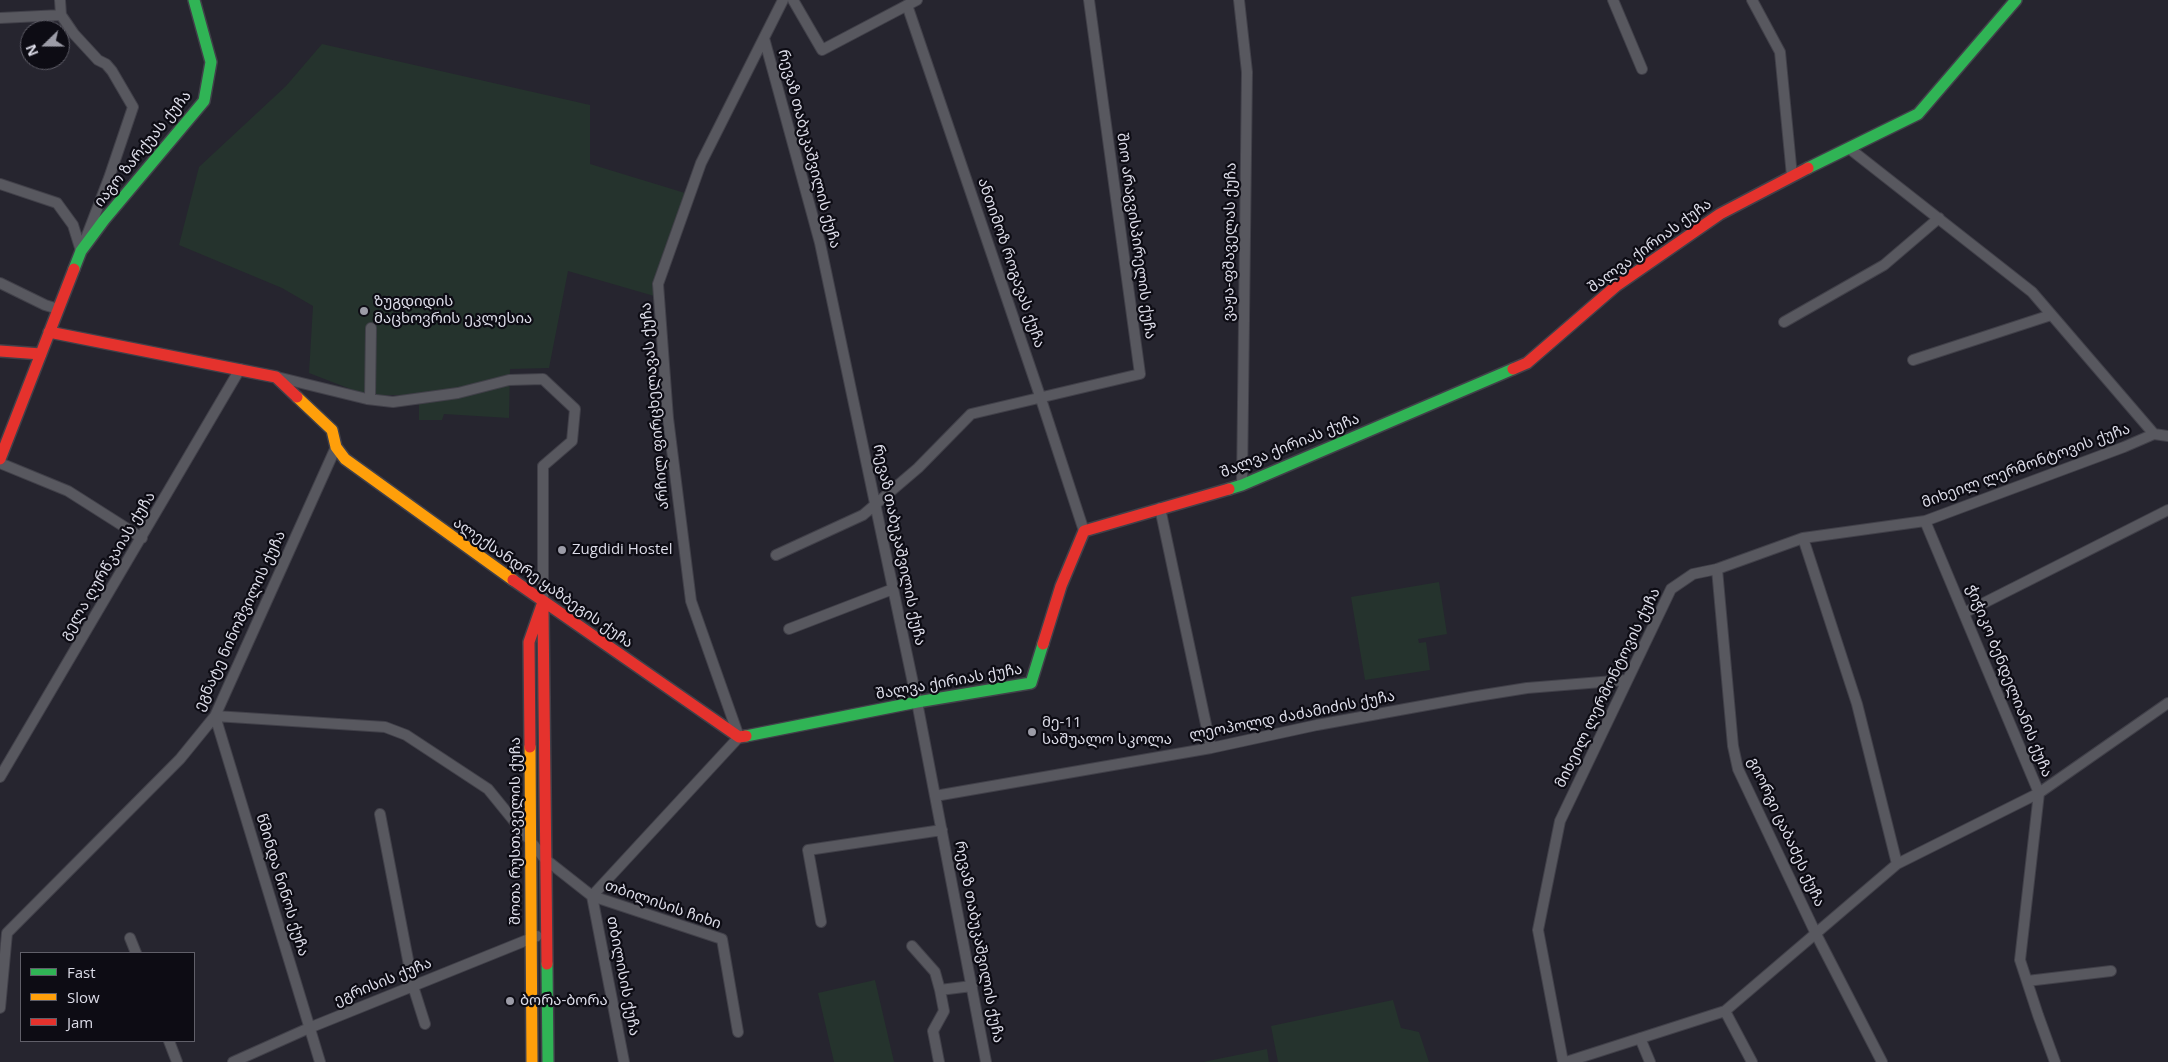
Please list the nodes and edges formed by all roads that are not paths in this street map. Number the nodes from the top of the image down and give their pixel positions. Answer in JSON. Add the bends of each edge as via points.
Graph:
{"nodes":[{"id":1,"x":60,"y":0,"type":"edge"},
{"id":2,"x":194,"y":0,"type":"edge"},
{"id":3,"x":783,"y":0,"type":"edge"},
{"id":4,"x":793,"y":0,"type":"edge"},
{"id":5,"x":917,"y":0,"type":"edge"},
{"id":6,"x":1089,"y":0,"type":"edge"},
{"id":7,"x":1238,"y":0,"type":"edge"},
{"id":8,"x":1613,"y":0,"type":"edge"},
{"id":9,"x":1752,"y":0,"type":"edge"},
{"id":10,"x":2016,"y":0,"type":"edge"},
{"id":11,"x":907,"y":5,"type":"junction"},
{"id":12,"x":62,"y":16,"type":"junction"},
{"id":13,"x":0,"y":18,"type":"edge"},
{"id":14,"x":764,"y":38,"type":"junction"},
{"id":15,"x":1642,"y":70,"type":"dead end"},
{"id":16,"x":1850,"y":149,"type":"junction"},
{"id":17,"x":1792,"y":176,"type":"junction"},
{"id":18,"x":0,"y":184,"type":"edge"},
{"id":19,"x":1939,"y":218,"type":"junction"},
{"id":20,"x":81,"y":251,"type":"junction"},
{"id":21,"x":0,"y":283,"type":"edge"},
{"id":22,"x":58,"y":309,"type":"junction"},
{"id":23,"x":2051,"y":315,"type":"junction"},
{"id":24,"x":1784,"y":322,"type":"dead end"},
{"id":25,"x":371,"y":328,"type":"dead end"},
{"id":26,"x":49,"y":332,"type":"junction"},
{"id":27,"x":0,"y":351,"type":"edge"},
{"id":28,"x":41,"y":354,"type":"junction"},
{"id":29,"x":1913,"y":360,"type":"dead end"},
{"id":30,"x":240,"y":369,"type":"junction"},
{"id":31,"x":276,"y":377,"type":"junction"},
{"id":32,"x":1040,"y":396,"type":"junction"},
{"id":33,"x":370,"y":399,"type":"junction"},
{"id":34,"x":2154,"y":434,"type":"junction"},
{"id":35,"x":2168,"y":436,"type":"edge"},
{"id":36,"x":336,"y":447,"type":"junction"},
{"id":37,"x":0,"y":461,"type":"edge"},
{"id":38,"x":1242,"y":484,"type":"junction"},
{"id":39,"x":876,"y":505,"type":"junction"},
{"id":40,"x":1160,"y":508,"type":"junction"},
{"id":41,"x":2168,"y":510,"type":"edge"},
{"id":42,"x":1925,"y":521,"type":"junction"},
{"id":43,"x":1084,"y":531,"type":"junction"},
{"id":44,"x":142,"y":538,"type":"junction"},
{"id":45,"x":1803,"y":538,"type":"junction"},
{"id":46,"x":776,"y":555,"type":"dead end"},
{"id":47,"x":1717,"y":568,"type":"junction"},
{"id":48,"x":893,"y":589,"type":"junction"},
{"id":49,"x":542,"y":602,"type":"junction"},
{"id":50,"x":1964,"y":613,"type":"junction"},
{"id":51,"x":789,"y":629,"type":"dead end"},
{"id":52,"x":1626,"y":680,"type":"junction"},
{"id":53,"x":917,"y":702,"type":"junction"},
{"id":54,"x":2168,"y":703,"type":"edge"},
{"id":55,"x":215,"y":716,"type":"junction"},
{"id":56,"x":739,"y":736,"type":"junction"},
{"id":57,"x":1211,"y":748,"type":"junction"},
{"id":58,"x":0,"y":777,"type":"edge"},
{"id":59,"x":2038,"y":793,"type":"junction"},
{"id":60,"x":935,"y":796,"type":"junction"},
{"id":61,"x":380,"y":814,"type":"dead end"},
{"id":62,"x":942,"y":830,"type":"junction"},
{"id":63,"x":532,"y":842,"type":"junction"},
{"id":64,"x":545,"y":859,"type":"junction"},
{"id":65,"x":1897,"y":864,"type":"junction"},
{"id":66,"x":592,"y":896,"type":"junction"},
{"id":67,"x":822,"y":922,"type":"dead end"},
{"id":68,"x":3,"y":931,"type":"edge"},
{"id":69,"x":546,"y":933,"type":"junction"},
{"id":70,"x":1816,"y":934,"type":"junction"},
{"id":71,"x":130,"y":938,"type":"dead end"},
{"id":72,"x":531,"y":938,"type":"junction"},
{"id":73,"x":912,"y":946,"type":"dead end"},
{"id":74,"x":136,"y":952,"type":"edge"},
{"id":75,"x":2111,"y":971,"type":"dead end"},
{"id":76,"x":2027,"y":982,"type":"junction"},
{"id":77,"x":413,"y":986,"type":"junction"},
{"id":78,"x":972,"y":986,"type":"junction"},
{"id":79,"x":940,"y":990,"type":"junction"},
{"id":80,"x":0,"y":1008,"type":"edge"},
{"id":81,"x":1725,"y":1011,"type":"junction"},
{"id":82,"x":426,"y":1024,"type":"dead end"},
{"id":83,"x":309,"y":1028,"type":"junction"},
{"id":84,"x":738,"y":1032,"type":"dead end"},
{"id":85,"x":1640,"y":1038,"type":"junction"},
{"id":86,"x":169,"y":1042,"type":"edge"},
{"id":87,"x":177,"y":1062,"type":"edge"},
{"id":88,"x":233,"y":1062,"type":"edge"},
{"id":89,"x":320,"y":1062,"type":"edge"},
{"id":90,"x":532,"y":1062,"type":"edge"},
{"id":91,"x":548,"y":1062,"type":"edge"},
{"id":92,"x":624,"y":1062,"type":"edge"},
{"id":93,"x":939,"y":1062,"type":"edge"},
{"id":94,"x":986,"y":1062,"type":"edge"},
{"id":95,"x":1564,"y":1062,"type":"edge"},
{"id":96,"x":1650,"y":1062,"type":"edge"},
{"id":97,"x":1752,"y":1062,"type":"edge"},
{"id":98,"x":1882,"y":1062,"type":"edge"},
{"id":99,"x":2056,"y":1062,"type":"edge"}],
"edges":[{"from":1,"to":12,"type":"street"},
{"from":2,"to":20,"type":"street","name":"იაგო ზარქუას ქუჩა","via":[[211,62],[204,101]]},
{"from":3,"to":14,"type":"street","name":"არჩილ ფირცხელავას ქუჩა"},
{"from":4,"to":11,"type":"street","via":[[822,50]]},
{"from":5,"to":11,"type":"street"},
{"from":6,"to":32,"type":"street","name":"შიო არაგვისპირელის ქუჩა","via":[[1140,374]]},
{"from":7,"to":38,"type":"street","name":"ვაჟა-ფშაველას ქუჩა","via":[[1246,72]]},
{"from":8,"to":15,"type":"street"},
{"from":9,"to":17,"type":"street","via":[[1780,52]]},
{"from":10,"to":16,"type":"street","name":"შალვა ქირიას ქუჩა","via":[[1918,114]]},
{"from":11,"to":32,"type":"street","name":"ანთიმოზ როგავას ქუჩა"},
{"from":12,"to":13,"type":"street"},
{"from":12,"to":20,"type":"street","via":[[74,34],[112,71],[133,107]]},
{"from":14,"to":39,"type":"street","name":"რევაზ თაბუკაშვილის ქუჩა","via":[[820,243]]},
{"from":14,"to":56,"type":"street","name":"არჩილ ფირცხელავას ქუჩა","via":[[702,162],[658,284],[668,418],[691,601]]},
{"from":16,"to":17,"type":"street","name":"შალვა ქირიას ქუჩა"},
{"from":16,"to":19,"type":"street"},
{"from":17,"to":38,"type":"street","name":"შალვა ქირიას ქუჩა","via":[[1720,214],[1616,286],[1527,363]]},
{"from":18,"to":20,"type":"street","via":[[57,203],[73,224]]},
{"from":19,"to":23,"type":"street","via":[[2032,292]]},
{"from":19,"to":24,"type":"street","via":[[1884,265]]},
{"from":20,"to":22,"type":"street","name":"იაგო ზარქუას ქუჩა"},
{"from":21,"to":22,"type":"street"},
{"from":22,"to":26,"type":"street","name":"იაგო ზარქუას ქუჩა"},
{"from":23,"to":29,"type":"street"},
{"from":23,"to":34,"type":"street"},
{"from":25,"to":33,"type":"street"},
{"from":26,"to":28,"type":"street","name":"იაგო ზარქუას ქუჩა"},
{"from":26,"to":30,"type":"street"},
{"from":27,"to":28,"type":"street"},
{"from":28,"to":37,"type":"street","name":"იაგო ზარქუას ქუჩა"},
{"from":30,"to":31,"type":"street"},
{"from":30,"to":44,"type":"street","name":"გელა ღურწკაიას ქუჩა"},
{"from":31,"to":33,"type":"street"},
{"from":31,"to":36,"type":"street","via":[[332,430]]},
{"from":32,"to":39,"type":"street","via":[[971,414]]},
{"from":32,"to":43,"type":"street","name":"ანთიმოზ როგავას ქუჩა"},
{"from":33,"to":49,"type":"street","name":"შოთა რუსთაველის ქუჩა","via":[[392,402],[458,393],[509,380],[543,379],[575,408],[572,441],[543,466]]},
{"from":34,"to":35,"type":"street"},
{"from":34,"to":42,"type":"street","name":"მიხეილ ლერმონტოვის ქუჩა"},
{"from":36,"to":49,"type":"street","name":"ალექსანდრე ყაზბეგის ქუჩა","via":[[359,470]]},
{"from":36,"to":55,"type":"street","name":"ეგნატე ნინოშვილის ქუჩა"},
{"from":37,"to":44,"type":"street","via":[[68,491]]},
{"from":38,"to":40,"type":"street","name":"შალვა ქირიას ქუჩა"},
{"from":39,"to":46,"type":"street","via":[[863,515]]},
{"from":39,"to":48,"type":"street","name":"რევაზ თაბუკაშვილის ქუჩა"},
{"from":40,"to":43,"type":"street","name":"შალვა ქირიას ქუჩა"},
{"from":40,"to":57,"type":"street"},
{"from":41,"to":50,"type":"street"},
{"from":42,"to":45,"type":"street","name":"მიხეილ ლერმონტოვის ქუჩა"},
{"from":42,"to":50,"type":"street","name":"ჭიჭიკო ბენდელიანის ქუჩა"},
{"from":43,"to":53,"type":"street","name":"შალვა ქირიას ქუჩა","via":[[1061,586],[1031,683]]},
{"from":44,"to":58,"type":"street","name":"გელა ღურწკაიას ქუჩა"},
{"from":45,"to":47,"type":"street","name":"მიხეილ ლერმონტოვის ქუჩა"},
{"from":45,"to":65,"type":"street","via":[[1857,704]]},
{"from":47,"to":52,"type":"street","name":"მიხეილ ლერმონტოვის ქუჩა","via":[[1693,574],[1671,590]]},
{"from":47,"to":70,"type":"street","name":"გიორგი ცაბაძეს ქუჩა","via":[[1733,746],[1738,769]]},
{"from":48,"to":51,"type":"street"},
{"from":48,"to":53,"type":"street","name":"რევაზ თაბუკაშვილის ქუჩა"},
{"from":49,"to":56,"type":"street","name":"ალექსანდრე ყაზბეგის ქუჩა"},
{"from":49,"to":63,"type":"street","name":"შოთა რუსთაველის ქუჩა","via":[[529,642]]},
{"from":49,"to":64,"type":"street","name":"შოთა რუსთაველის ქუჩა","via":[[545,644]]},
{"from":50,"to":59,"type":"street","name":"ჭიჭიკო ბენდელიანის ქუჩა"},
{"from":52,"to":57,"type":"street","name":"ლეოპოლდ ძაძამიძის ქუჩა","via":[[1527,688],[1471,697]]},
{"from":52,"to":95,"type":"street","name":"მიხეილ ლერმონტოვის ქუჩა","via":[[1560,821],[1538,930]]},
{"from":53,"to":56,"type":"street","name":"შალვა ქირიას ქუჩა"},
{"from":53,"to":60,"type":"street","name":"რევაზ თაბუკაშვილის ქუჩა"},
{"from":54,"to":59,"type":"street"},
{"from":55,"to":63,"type":"street","via":[[385,727],[406,735],[488,789]]},
{"from":55,"to":68,"type":"street","name":"ეგნატე ნინოშვილის ქუჩა","via":[[180,758]]},
{"from":55,"to":83,"type":"street","name":"წმინდა ნინოს ქუჩა"},
{"from":56,"to":66,"type":"street"},
{"from":57,"to":60,"type":"street","name":"ლეოპოლდ ძაძამიძის ქუჩა"},
{"from":59,"to":65,"type":"street"},
{"from":59,"to":76,"type":"street","name":"ჭიჭიკო ბენდელიანის ქუჩა","via":[[2020,960]]},
{"from":60,"to":62,"type":"street","name":"რევაზ თაბუკაშვილის ქუჩა"},
{"from":61,"to":77,"type":"street"},
{"from":62,"to":67,"type":"street","via":[[808,850]]},
{"from":62,"to":78,"type":"street","name":"რევაზ თაბუკაშვილის ქუჩა"},
{"from":63,"to":64,"type":"street"},
{"from":63,"to":72,"type":"street","name":"შოთა რუსთაველის ქუჩა"},
{"from":64,"to":66,"type":"street"},
{"from":64,"to":69,"type":"street","name":"შოთა რუსთაველის ქუჩა"},
{"from":65,"to":70,"type":"street"},
{"from":66,"to":84,"type":"street","name":"თბილისის ჩიხი","via":[[722,939]]},
{"from":66,"to":92,"type":"street","name":"თბილისის ქუჩა"},
{"from":68,"to":80,"type":"street","name":"ეგნატე ნინოშვილის ქუჩა"},
{"from":69,"to":72,"type":"street","name":"ეგრისის ქუჩა"},
{"from":69,"to":91,"type":"street","name":"შოთა რუსთაველის ქუჩა"},
{"from":70,"to":81,"type":"street"},
{"from":70,"to":98,"type":"street","name":"გიორგი ცაბაძეს ქუჩა"},
{"from":71,"to":74,"type":"street"},
{"from":72,"to":77,"type":"street","name":"ეგრისის ქუჩა"},
{"from":72,"to":90,"type":"street","name":"შოთა რუსთაველის ქუჩა"},
{"from":73,"to":79,"type":"street","via":[[935,972]]},
{"from":75,"to":76,"type":"street"},
{"from":76,"to":99,"type":"street","name":"ჭიჭიკო ბენდელიანის ქუჩა"},
{"from":77,"to":82,"type":"street"},
{"from":77,"to":83,"type":"street","name":"ეგრისის ქუჩა"},
{"from":78,"to":79,"type":"street"},
{"from":78,"to":94,"type":"street","name":"რევაზ თაბუკაშვილის ქუჩა"},
{"from":79,"to":93,"type":"street","via":[[944,1012],[933,1031]]},
{"from":81,"to":85,"type":"street"},
{"from":81,"to":97,"type":"street"},
{"from":83,"to":88,"type":"street","name":"ეგრისის ქუჩა"},
{"from":83,"to":89,"type":"street","name":"წმინდა ნინოს ქუჩა"},
{"from":85,"to":95,"type":"street"},
{"from":85,"to":96,"type":"street"},
{"from":86,"to":87,"type":"street"}]}
